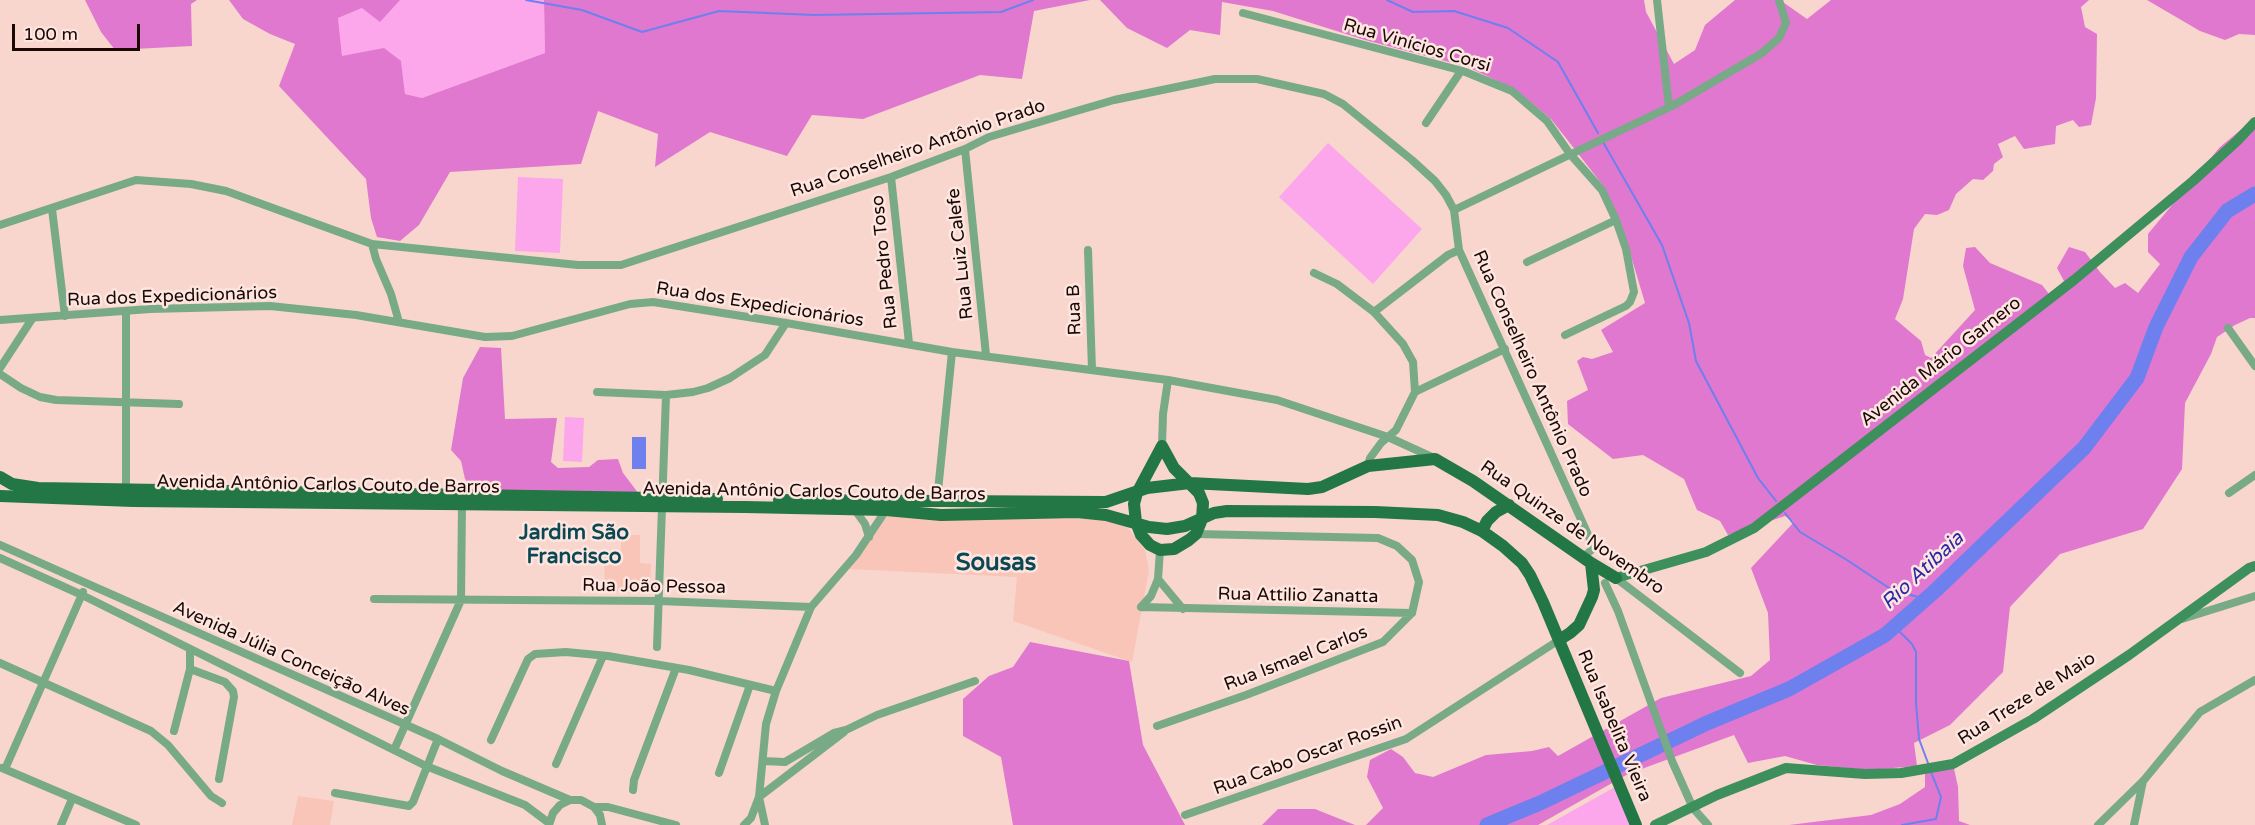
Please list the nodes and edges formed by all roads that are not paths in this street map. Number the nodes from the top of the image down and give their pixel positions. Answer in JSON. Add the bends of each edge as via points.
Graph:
{"nodes":[{"id":1,"x":1657,"y":0,"type":"edge"},
{"id":2,"x":1779,"y":0,"type":"edge"},
{"id":3,"x":1243,"y":12,"type":"dead end"},
{"id":4,"x":1461,"y":71,"type":"junction"},
{"id":5,"x":1669,"y":107,"type":"junction"},
{"id":6,"x":2255,"y":122,"type":"edge"},
{"id":7,"x":1426,"y":123,"type":"dead end"},
{"id":8,"x":965,"y":149,"type":"junction"},
{"id":9,"x":1570,"y":154,"type":"junction"},
{"id":10,"x":891,"y":177,"type":"junction"},
{"id":11,"x":52,"y":209,"type":"junction"},
{"id":12,"x":1454,"y":210,"type":"junction"},
{"id":13,"x":1616,"y":220,"type":"junction"},
{"id":14,"x":0,"y":225,"type":"edge"},
{"id":15,"x":372,"y":244,"type":"junction"},
{"id":16,"x":1088,"y":250,"type":"dead end"},
{"id":17,"x":1459,"y":250,"type":"junction"},
{"id":18,"x":1527,"y":262,"type":"dead end"},
{"id":19,"x":1314,"y":273,"type":"dead end"},
{"id":20,"x":126,"y":312,"type":"junction"},
{"id":21,"x":1374,"y":312,"type":"junction"},
{"id":22,"x":65,"y":316,"type":"junction"},
{"id":23,"x":33,"y":319,"type":"junction"},
{"id":24,"x":0,"y":320,"type":"edge"},
{"id":25,"x":399,"y":322,"type":"junction"},
{"id":26,"x":786,"y":323,"type":"junction"},
{"id":27,"x":2228,"y":328,"type":"dead end"},
{"id":28,"x":1565,"y":335,"type":"dead end"},
{"id":29,"x":909,"y":343,"type":"junction"},
{"id":30,"x":1505,"y":349,"type":"junction"},
{"id":31,"x":952,"y":352,"type":"junction"},
{"id":32,"x":986,"y":355,"type":"junction"},
{"id":33,"x":2255,"y":366,"type":"edge"},
{"id":34,"x":0,"y":368,"type":"edge"},
{"id":35,"x":1092,"y":370,"type":"junction"},
{"id":36,"x":0,"y":374,"type":"edge"},
{"id":37,"x":1168,"y":380,"type":"junction"},
{"id":38,"x":597,"y":392,"type":"dead end"},
{"id":39,"x":1415,"y":392,"type":"junction"},
{"id":40,"x":666,"y":395,"type":"junction"},
{"id":41,"x":125,"y":402,"type":"junction"},
{"id":42,"x":180,"y":404,"type":"dead end"},
{"id":43,"x":1388,"y":437,"type":"junction"},
{"id":44,"x":1162,"y":446,"type":"junction"},
{"id":45,"x":1435,"y":459,"type":"junction"},
{"id":46,"x":1368,"y":466,"type":"junction"},
{"id":47,"x":2255,"y":475,"type":"edge"},
{"id":48,"x":0,"y":477,"type":"edge"},
{"id":49,"x":1190,"y":483,"type":"junction"},
{"id":50,"x":126,"y":490,"type":"junction"},
{"id":51,"x":1137,"y":493,"type":"junction"},
{"id":52,"x":2229,"y":493,"type":"dead end"},
{"id":53,"x":0,"y":496,"type":"edge"},
{"id":54,"x":937,"y":501,"type":"junction"},
{"id":55,"x":663,"y":502,"type":"junction"},
{"id":56,"x":462,"y":504,"type":"junction"},
{"id":57,"x":1509,"y":505,"type":"junction"},
{"id":58,"x":855,"y":510,"type":"junction"},
{"id":59,"x":886,"y":510,"type":"junction"},
{"id":60,"x":1202,"y":519,"type":"junction"},
{"id":61,"x":1136,"y":522,"type":"junction"},
{"id":62,"x":1482,"y":531,"type":"junction"},
{"id":63,"x":1196,"y":534,"type":"junction"},
{"id":64,"x":869,"y":537,"type":"junction"},
{"id":65,"x":0,"y":545,"type":"edge"},
{"id":66,"x":1160,"y":550,"type":"junction"},
{"id":67,"x":0,"y":558,"type":"edge"},
{"id":68,"x":1587,"y":560,"type":"junction"},
{"id":69,"x":2255,"y":566,"type":"edge"},
{"id":70,"x":1158,"y":579,"type":"junction"},
{"id":71,"x":86,"y":584,"type":"junction"},
{"id":72,"x":1605,"y":584,"type":"junction"},
{"id":73,"x":82,"y":595,"type":"junction"},
{"id":74,"x":2255,"y":596,"type":"edge"},
{"id":75,"x":374,"y":599,"type":"dead end"},
{"id":76,"x":461,"y":600,"type":"junction"},
{"id":77,"x":659,"y":601,"type":"junction"},
{"id":78,"x":811,"y":607,"type":"junction"},
{"id":79,"x":1183,"y":609,"type":"junction"},
{"id":80,"x":1412,"y":613,"type":"junction"},
{"id":81,"x":2175,"y":621,"type":"junction"},
{"id":82,"x":1558,"y":640,"type":"junction"},
{"id":83,"x":657,"y":647,"type":"dead end"},
{"id":84,"x":190,"y":649,"type":"junction"},
{"id":85,"x":603,"y":656,"type":"junction"},
{"id":86,"x":0,"y":663,"type":"edge"},
{"id":87,"x":676,"y":668,"type":"junction"},
{"id":88,"x":190,"y":669,"type":"junction"},
{"id":89,"x":1740,"y":673,"type":"dead end"},
{"id":90,"x":2255,"y":680,"type":"edge"},
{"id":91,"x":975,"y":681,"type":"dead end"},
{"id":92,"x":43,"y":682,"type":"junction"},
{"id":93,"x":750,"y":685,"type":"junction"},
{"id":94,"x":776,"y":691,"type":"junction"},
{"id":95,"x":404,"y":725,"type":"junction"},
{"id":96,"x":1157,"y":726,"type":"dead end"},
{"id":97,"x":846,"y":730,"type":"junction"},
{"id":98,"x":174,"y":731,"type":"dead end"},
{"id":99,"x":438,"y":739,"type":"junction"},
{"id":100,"x":491,"y":740,"type":"dead end"},
{"id":101,"x":394,"y":750,"type":"junction"},
{"id":102,"x":763,"y":761,"type":"junction"},
{"id":103,"x":556,"y":764,"type":"dead end"},
{"id":104,"x":426,"y":766,"type":"junction"},
{"id":105,"x":2,"y":768,"type":"edge"},
{"id":106,"x":719,"y":773,"type":"dead end"},
{"id":107,"x":219,"y":779,"type":"dead end"},
{"id":108,"x":2144,"y":780,"type":"junction"},
{"id":109,"x":633,"y":790,"type":"dead end"},
{"id":110,"x":335,"y":793,"type":"dead end"},
{"id":111,"x":759,"y":797,"type":"junction"},
{"id":112,"x":72,"y":799,"type":"junction"},
{"id":113,"x":570,"y":800,"type":"junction"},
{"id":114,"x":222,"y":803,"type":"dead end"},
{"id":115,"x":594,"y":807,"type":"junction"},
{"id":116,"x":1693,"y":808,"type":"junction"},
{"id":117,"x":1185,"y":815,"type":"dead end"},
{"id":118,"x":549,"y":824,"type":"edge"},
{"id":119,"x":61,"y":825,"type":"edge"},
{"id":120,"x":136,"y":825,"type":"edge"},
{"id":121,"x":602,"y":825,"type":"edge"},
{"id":122,"x":676,"y":825,"type":"edge"},
{"id":123,"x":744,"y":825,"type":"edge"},
{"id":124,"x":765,"y":825,"type":"edge"},
{"id":125,"x":1636,"y":825,"type":"edge"},
{"id":126,"x":1655,"y":825,"type":"edge"},
{"id":127,"x":1708,"y":825,"type":"edge"},
{"id":128,"x":2098,"y":825,"type":"edge"},
{"id":129,"x":2134,"y":825,"type":"edge"}],
"edges":[{"from":1,"to":5,"type":"street"},
{"from":2,"to":5,"type":"street","via":[[1786,23],[1779,38],[1762,53]]},
{"from":3,"to":4,"type":"street","name":"Rua Vinícios Corsi"},
{"from":4,"to":7,"type":"street"},
{"from":4,"to":9,"type":"street","name":"Rua Vinícios Corsi","via":[[1512,91],[1547,121]]},
{"from":5,"to":9,"type":"street"},
{"from":6,"to":72,"type":"main road","name":"Avenida Mário Garnero","via":[[2193,181],[2083,272],[1754,528],[1706,552]]},
{"from":8,"to":10,"type":"street","name":"Rua Conselheiro Antônio Prado"},
{"from":8,"to":12,"type":"street","name":"Rua Conselheiro Antônio Prado","via":[[989,137],[1114,100],[1215,80],[1257,79],[1324,94],[1343,104],[1435,181]]},
{"from":8,"to":32,"type":"street","name":"Rua Luiz Calefe"},
{"from":9,"to":12,"type":"street"},
{"from":9,"to":13,"type":"street","name":"Rua Vinícios Corsi","via":[[1602,190]]},
{"from":10,"to":15,"type":"street","name":"Rua Conselheiro Antônio Prado","via":[[621,265],[578,265]]},
{"from":10,"to":29,"type":"street","name":"Rua Pedro Toso"},
{"from":11,"to":14,"type":"street","name":"Rua Conselheiro Antônio Prado"},
{"from":11,"to":15,"type":"street","name":"Rua Conselheiro Antônio Prado","via":[[136,180],[191,184],[226,191]]},
{"from":11,"to":22,"type":"street"},
{"from":12,"to":17,"type":"street","name":"Rua Conselheiro Antônio Prado"},
{"from":13,"to":18,"type":"street"},
{"from":13,"to":28,"type":"street","name":"Rua Vinícios Corsi","via":[[1634,292],[1630,302]]},
{"from":15,"to":25,"type":"street"},
{"from":16,"to":35,"type":"street","name":"Rua B"},
{"from":17,"to":21,"type":"street"},
{"from":17,"to":30,"type":"street","name":"Rua Conselheiro Antônio Prado"},
{"from":19,"to":21,"type":"street","via":[[1337,284]]},
{"from":20,"to":22,"type":"street","name":"Rua dos Expedicionários"},
{"from":20,"to":25,"type":"street","name":"Rua dos Expedicionários","via":[[270,306]]},
{"from":20,"to":41,"type":"street"},
{"from":21,"to":39,"type":"street","via":[[1403,344],[1413,362]]},
{"from":22,"to":23,"type":"street","name":"Rua dos Expedicionários"},
{"from":23,"to":24,"type":"street","name":"Rua dos Expedicionários"},
{"from":23,"to":34,"type":"street"},
{"from":25,"to":26,"type":"street","name":"Rua dos Expedicionários","via":[[485,337],[512,336],[630,304],[653,302]]},
{"from":26,"to":29,"type":"street","name":"Rua dos Expedicionários"},
{"from":26,"to":40,"type":"street","via":[[765,355],[746,369],[708,388]]},
{"from":27,"to":33,"type":"street"},
{"from":29,"to":31,"type":"street","name":"Rua dos Expedicionários"},
{"from":30,"to":39,"type":"street"},
{"from":30,"to":68,"type":"street","name":"Rua Conselheiro Antônio Prado","via":[[1594,548]]},
{"from":31,"to":32,"type":"street","name":"Rua dos Expedicionários"},
{"from":31,"to":54,"type":"street"},
{"from":32,"to":35,"type":"street","name":"Rua dos Expedicionários"},
{"from":35,"to":37,"type":"street","name":"Rua dos Expedicionários"},
{"from":36,"to":41,"type":"street","via":[[40,397]]},
{"from":37,"to":43,"type":"street","name":"Rua dos Expedicionários","via":[[1277,400]]},
{"from":37,"to":44,"type":"street"},
{"from":38,"to":40,"type":"street"},
{"from":39,"to":43,"type":"street","via":[[1396,430]]},
{"from":40,"to":55,"type":"street"},
{"from":41,"to":42,"type":"street"},
{"from":41,"to":50,"type":"street"},
{"from":43,"to":45,"type":"street","name":"Rua dos Expedicionários"},
{"from":43,"to":46,"type":"street","via":[[1375,450]]},
{"from":44,"to":49,"type":"main road","via":[[1174,468]]},
{"from":44,"to":51,"type":"main road"},
{"from":45,"to":46,"type":"main road"},
{"from":45,"to":57,"type":"main road","name":"Rua Quinze de Novembro"},
{"from":46,"to":49,"type":"main road","name":"Avenida Antônio Carlos Couto de Barros","via":[[1322,487],[1308,489]]},
{"from":47,"to":52,"type":"street"},
{"from":48,"to":50,"type":"main road","name":"Avenida Antônio Carlos Couto de Barros","via":[[25,487]]},
{"from":49,"to":51,"type":"main road","name":"Avenida Antônio Carlos Couto de Barros"},
{"from":49,"to":60,"type":"main road","via":[[1203,503]]},
{"from":50,"to":55,"type":"main road","name":"Avenida Antônio Carlos Couto de Barros"},
{"from":51,"to":54,"type":"main road","name":"Avenida Antônio Carlos Couto de Barros","via":[[1106,502]]},
{"from":51,"to":61,"type":"main road"},
{"from":53,"to":56,"type":"main road","name":"Avenida Antônio Carlos Couto de Barros"},
{"from":54,"to":55,"type":"main road","name":"Avenida Antônio Carlos Couto de Barros"},
{"from":55,"to":56,"type":"main road","name":"Avenida Antônio Carlos Couto de Barros"},
{"from":55,"to":58,"type":"main road","name":"Avenida Antônio Carlos Couto de Barros"},
{"from":55,"to":77,"type":"street"},
{"from":56,"to":76,"type":"street"},
{"from":57,"to":62,"type":"main road","via":[[1496,512]]},
{"from":57,"to":68,"type":"main road","name":"Rua Quinze de Novembro"},
{"from":58,"to":59,"type":"main road","name":"Avenida Antônio Carlos Couto de Barros"},
{"from":58,"to":64,"type":"street"},
{"from":59,"to":61,"type":"main road","name":"Avenida Antônio Carlos Couto de Barros","via":[[941,515],[1077,512]]},
{"from":59,"to":64,"type":"street"},
{"from":60,"to":61,"type":"main road","name":"Avenida Antônio Carlos Couto de Barros","via":[[1167,529]]},
{"from":60,"to":62,"type":"main road","name":"Avenida Antônio Carlos Couto de Barros","via":[[1227,511],[1375,512],[1438,516]]},
{"from":60,"to":63,"type":"main road"},
{"from":61,"to":66,"type":"main road","via":[[1141,535]]},
{"from":62,"to":82,"type":"main road","name":"Avenida Antônio Carlos Couto de Barros","via":[[1521,563]]},
{"from":63,"to":66,"type":"main road","via":[[1182,546]]},
{"from":63,"to":80,"type":"street","via":[[1378,538],[1397,546],[1412,560],[1419,582]]},
{"from":64,"to":78,"type":"street"},
{"from":65,"to":71,"type":"street","name":"Avenida Júlia Conceição Alves"},
{"from":66,"to":70,"type":"street"},
{"from":67,"to":73,"type":"street","name":"Avenida Júlia Conceição Alves"},
{"from":68,"to":72,"type":"main road"},
{"from":68,"to":72,"type":"main road","name":"Rua Quinze de Novembro"},
{"from":69,"to":81,"type":"main road","name":"Rua Treze de Maio"},
{"from":70,"to":79,"type":"street"},
{"from":70,"to":79,"type":"street","name":"Rua Attilio Zanatta","via":[[1141,607]]},
{"from":71,"to":73,"type":"street"},
{"from":71,"to":95,"type":"street","name":"Avenida Júlia Conceição Alves"},
{"from":72,"to":82,"type":"main road","via":[[1579,625]]},
{"from":72,"to":89,"type":"street","name":"Rua Quinze de Novembro"},
{"from":72,"to":116,"type":"street"},
{"from":73,"to":84,"type":"street","name":"Avenida Júlia Conceição Alves"},
{"from":73,"to":92,"type":"street"},
{"from":74,"to":81,"type":"street"},
{"from":75,"to":76,"type":"street","name":"Rua João Pessoa"},
{"from":76,"to":77,"type":"street","name":"Rua João Pessoa"},
{"from":76,"to":95,"type":"street"},
{"from":77,"to":78,"type":"street","name":"Rua João Pessoa"},
{"from":77,"to":83,"type":"street"},
{"from":78,"to":94,"type":"street"},
{"from":79,"to":80,"type":"street","name":"Rua Attilio Zanatta"},
{"from":80,"to":96,"type":"street","name":"Rua Ismael Carlos","via":[[1383,642]]},
{"from":81,"to":116,"type":"main road","name":"Rua Treze de Maio","via":[[2033,719],[1953,764],[1901,773],[1865,774],[1786,768]]},
{"from":82,"to":117,"type":"street","name":"Rua Cabo Oscar Rossin","via":[[1406,739]]},
{"from":82,"to":125,"type":"main road","name":"Rua Isabelita Vieira"},
{"from":84,"to":88,"type":"street"},
{"from":84,"to":101,"type":"street","name":"Avenida Júlia Conceição Alves"},
{"from":85,"to":87,"type":"street"},
{"from":85,"to":100,"type":"street","via":[[566,652],[535,654],[528,659]]},
{"from":85,"to":103,"type":"street"},
{"from":86,"to":92,"type":"street"},
{"from":87,"to":93,"type":"street"},
{"from":87,"to":109,"type":"street"},
{"from":88,"to":98,"type":"street"},
{"from":88,"to":107,"type":"street","via":[[225,682],[233,692]]},
{"from":90,"to":108,"type":"street","via":[[2200,712]]},
{"from":91,"to":97,"type":"street","via":[[877,715]]},
{"from":92,"to":105,"type":"street"},
{"from":92,"to":114,"type":"street","via":[[151,731]]},
{"from":93,"to":94,"type":"street"},
{"from":93,"to":106,"type":"street"},
{"from":94,"to":102,"type":"street","via":[[766,724]]},
{"from":95,"to":99,"type":"street","name":"Avenida Júlia Conceição Alves"},
{"from":95,"to":101,"type":"street"},
{"from":97,"to":102,"type":"street","via":[[826,737],[785,762]]},
{"from":97,"to":111,"type":"street"},
{"from":99,"to":104,"type":"street"},
{"from":99,"to":113,"type":"street","name":"Avenida Júlia Conceição Alves"},
{"from":101,"to":104,"type":"street","name":"Avenida Júlia Conceição Alves"},
{"from":102,"to":111,"type":"street"},
{"from":104,"to":110,"type":"street","via":[[410,806]]},
{"from":104,"to":118,"type":"street","name":"Avenida Júlia Conceição Alves","via":[[525,805]]},
{"from":105,"to":112,"type":"street"},
{"from":108,"to":128,"type":"street"},
{"from":108,"to":129,"type":"street"},
{"from":111,"to":123,"type":"street"},
{"from":111,"to":124,"type":"street"},
{"from":112,"to":119,"type":"street"},
{"from":112,"to":120,"type":"street"},
{"from":113,"to":115,"type":"street","name":"Avenida Júlia Conceição Alves","via":[[581,800]]},
{"from":113,"to":118,"type":"street","via":[[560,805]]},
{"from":115,"to":121,"type":"street"},
{"from":115,"to":122,"type":"street","via":[[608,807]]},
{"from":116,"to":126,"type":"main road","name":"Rua Treze de Maio"},
{"from":116,"to":127,"type":"street"}]}
